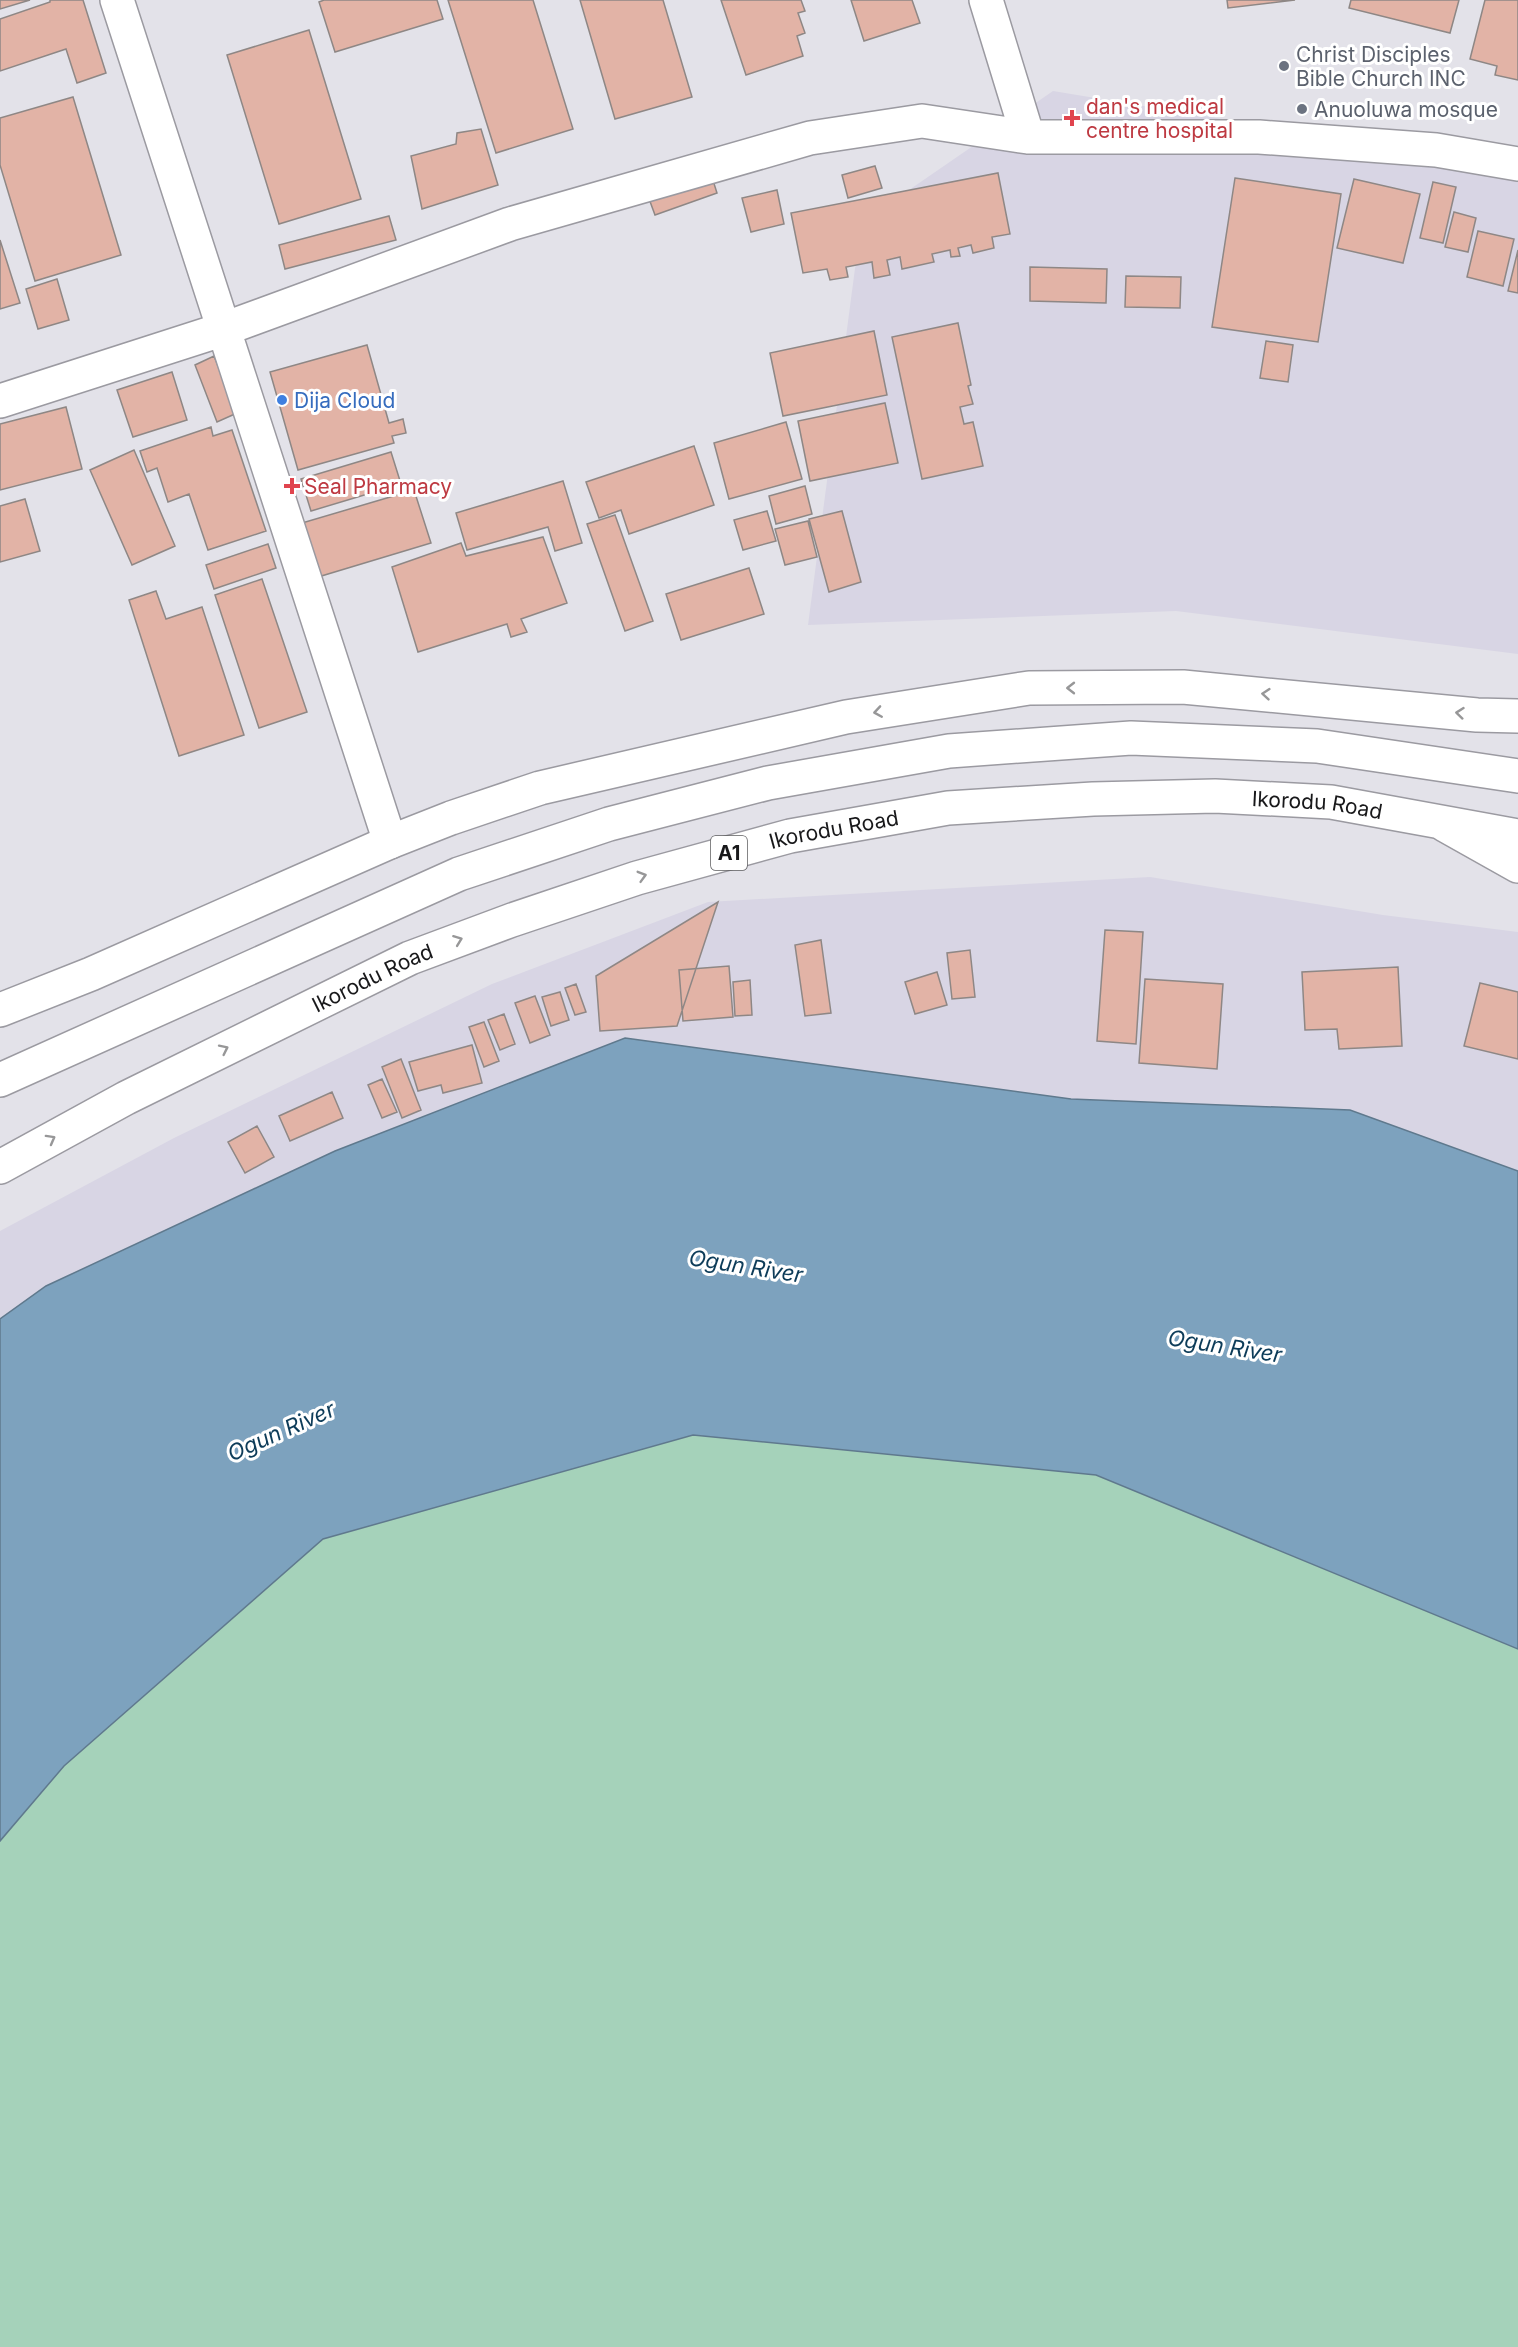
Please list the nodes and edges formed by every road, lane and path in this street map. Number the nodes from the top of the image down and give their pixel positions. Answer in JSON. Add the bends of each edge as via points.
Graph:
{"nodes":[{"id":1,"x":117,"y":0,"type":"edge"},
{"id":2,"x":986,"y":0,"type":"edge"},
{"id":3,"x":1028,"y":137,"type":"junction"},
{"id":4,"x":1518,"y":164,"type":"edge"},
{"id":5,"x":224,"y":329,"type":"junction"},
{"id":6,"x":0,"y":401,"type":"edge"},
{"id":7,"x":1518,"y":716,"type":"edge"},
{"id":8,"x":1518,"y":776,"type":"edge"},
{"id":9,"x":1439,"y":822,"type":"junction"},
{"id":10,"x":1518,"y":836,"type":"edge"},
{"id":11,"x":390,"y":842,"type":"junction"},
{"id":12,"x":1518,"y":866,"type":"edge"},
{"id":13,"x":0,"y":1010,"type":"edge"},
{"id":14,"x":0,"y":1080,"type":"edge"},
{"id":15,"x":0,"y":1167,"type":"edge"}],
"edges":[{"from":1,"to":5,"type":"main road"},
{"from":2,"to":3,"type":"main road"},
{"from":3,"to":4,"type":"main road","via":[[1259,137],[1436,150]]},
{"from":3,"to":5,"type":"main road","via":[[922,121],[810,138],[510,224]]},
{"from":5,"to":6,"type":"main road"},
{"from":5,"to":11,"type":"main road"},
{"from":7,"to":11,"type":"main road","one_way":true,"via":[[1182,687],[1029,688],[846,717],[551,786]]},
{"from":8,"to":14,"type":"main road","via":[[1317,746],[1131,738],[949,751],[768,783],[609,824],[459,874]]},
{"from":9,"to":10,"type":"main road","name":"Ikorodu Road","number":"A1"},
{"from":9,"to":12,"type":"main road"},
{"from":15,"to":9,"type":"main road","name":"Ikorodu Road","number":"A1","one_way":true,"via":[[126,1098],[410,958],[637,878],[790,836],[948,808],[1215,796],[1331,802]]},
{"from":11,"to":13,"type":"main road"}]}
